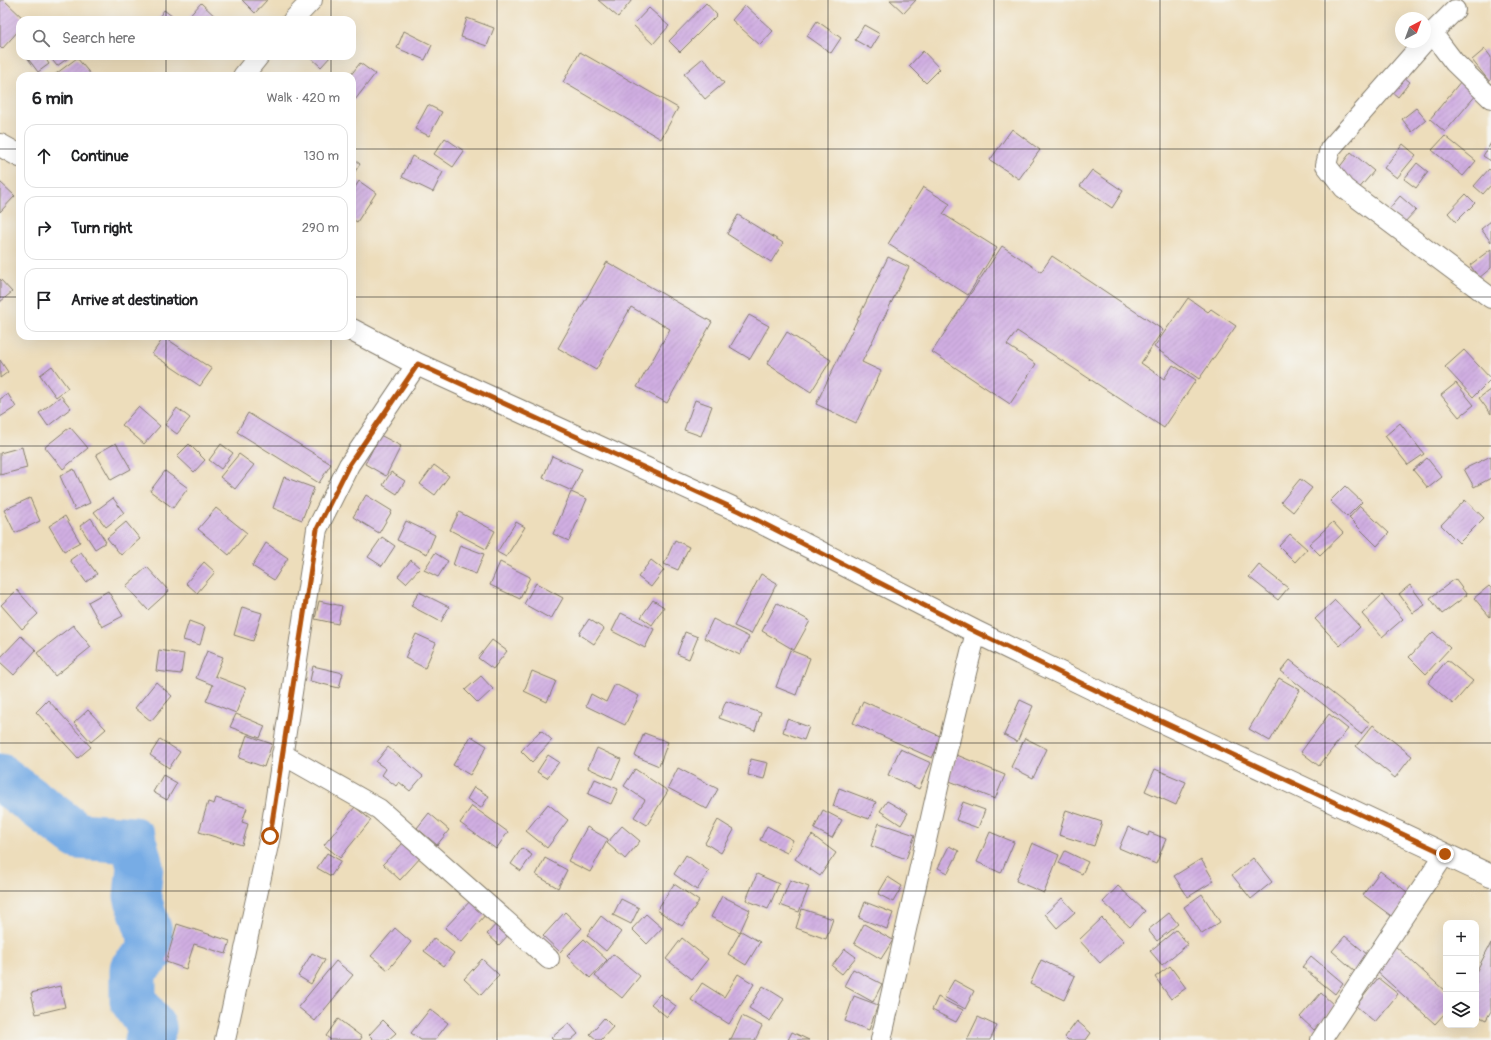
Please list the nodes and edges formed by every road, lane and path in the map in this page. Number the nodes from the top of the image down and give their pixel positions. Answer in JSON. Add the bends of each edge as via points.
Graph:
{"nodes":[{"id":1,"x":312,"y":0,"type":"edge"},
{"id":2,"x":1454,"y":3,"type":"edge"},
{"id":3,"x":297,"y":16,"type":"edge"},
{"id":4,"x":1431,"y":34,"type":"edge"},
{"id":5,"x":1431,"y":42,"type":"edge"},
{"id":6,"x":1419,"y":48,"type":"edge"},
{"id":7,"x":256,"y":60,"type":"edge"},
{"id":8,"x":246,"y":72,"type":"edge"},
{"id":9,"x":1491,"y":98,"type":"edge"},
{"id":10,"x":0,"y":145,"type":"edge"},
{"id":11,"x":16,"y":154,"type":"edge"},
{"id":12,"x":1491,"y":298,"type":"edge"},
{"id":13,"x":356,"y":332,"type":"edge"},
{"id":14,"x":418,"y":364,"type":"junction"},
{"id":15,"x":976,"y":632,"type":"junction"},
{"id":16,"x":282,"y":754,"type":"junction"},
{"id":17,"x":1445,"y":854,"type":"junction"},
{"id":18,"x":1491,"y":876,"type":"edge"},
{"id":19,"x":549,"y":959,"type":"dead end"},
{"id":20,"x":225,"y":1040,"type":"edge"},
{"id":21,"x":881,"y":1040,"type":"edge"},
{"id":22,"x":1320,"y":1040,"type":"edge"}],
"edges":[{"from":1,"to":3,"type":"street"},
{"from":2,"to":4,"type":"street"},
{"from":5,"to":9,"type":"street"},
{"from":6,"to":12,"type":"street","via":[[1330,149],[1326,165],[1344,188]]},
{"from":7,"to":8,"type":"street"},
{"from":10,"to":11,"type":"street"},
{"from":13,"to":14,"type":"street"},
{"from":14,"to":15,"type":"street","via":[[739,511]]},
{"from":14,"to":16,"type":"street","via":[[349,465],[317,529]]},
{"from":15,"to":17,"type":"street"},
{"from":15,"to":21,"type":"street"},
{"from":16,"to":19,"type":"street","via":[[379,809]]},
{"from":16,"to":20,"type":"street","via":[[270,836]]},
{"from":17,"to":18,"type":"street"},
{"from":17,"to":22,"type":"street"}]}
